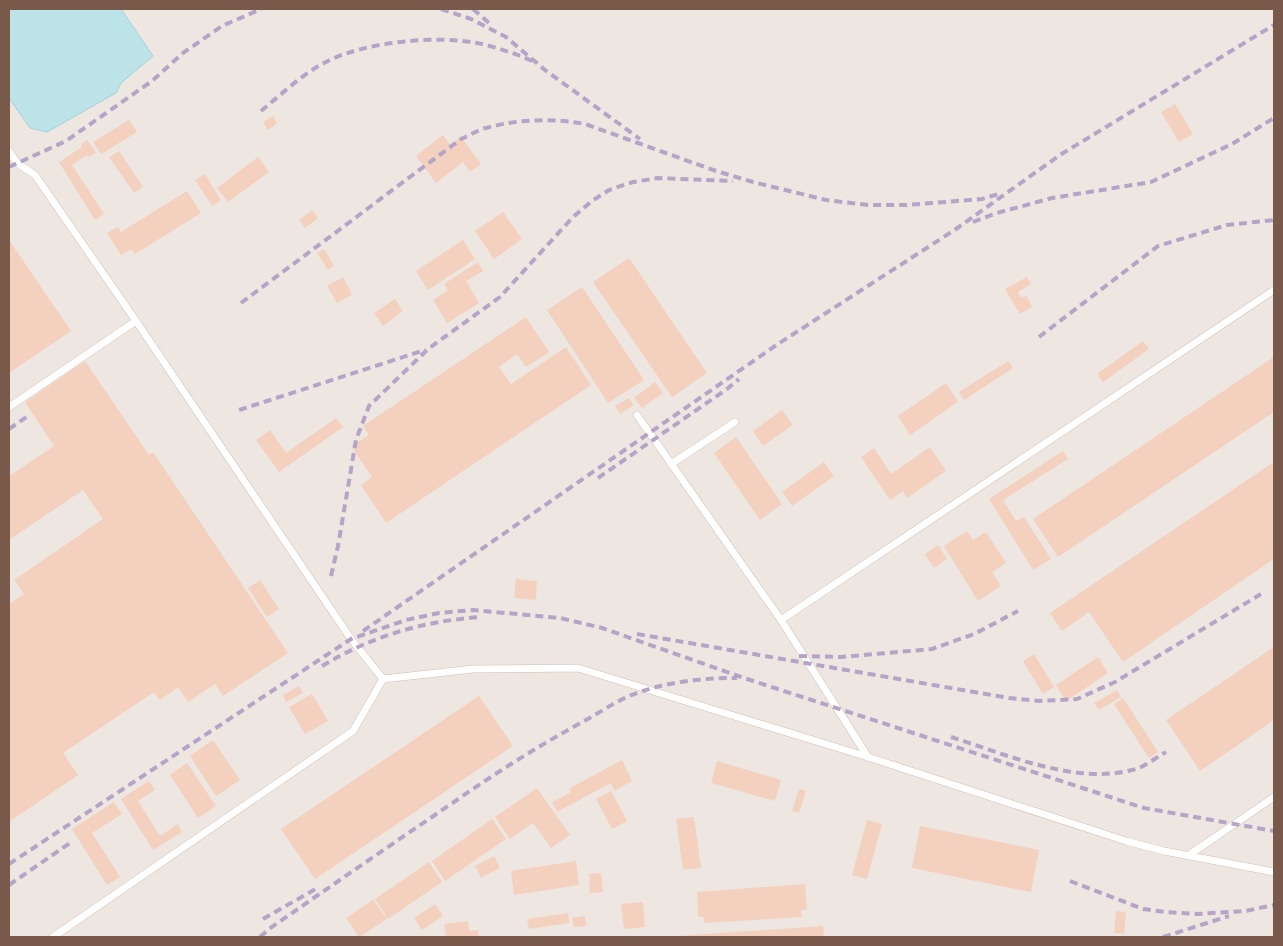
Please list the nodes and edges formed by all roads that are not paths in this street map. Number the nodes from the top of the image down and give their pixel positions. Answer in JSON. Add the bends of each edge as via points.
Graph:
{"nodes":[{"id":1,"x":9,"y":151,"type":"edge"},
{"id":2,"x":1274,"y":290,"type":"edge"},
{"id":3,"x":136,"y":321,"type":"junction"},
{"id":4,"x":9,"y":408,"type":"edge"},
{"id":5,"x":637,"y":415,"type":"dead end"},
{"id":6,"x":735,"y":422,"type":"dead end"},
{"id":7,"x":671,"y":464,"type":"junction"},
{"id":8,"x":780,"y":620,"type":"junction"},
{"id":9,"x":383,"y":679,"type":"junction"},
{"id":10,"x":868,"y":757,"type":"junction"},
{"id":11,"x":1274,"y":797,"type":"edge"},
{"id":12,"x":1189,"y":856,"type":"junction"},
{"id":13,"x":1274,"y":872,"type":"edge"},
{"id":14,"x":53,"y":937,"type":"edge"}],
"edges":[{"from":1,"to":3,"type":"lane","via":[[17,163],[35,175]]},
{"from":2,"to":8,"type":"lane"},
{"from":3,"to":4,"type":"lane"},
{"from":3,"to":9,"type":"lane","via":[[351,639]]},
{"from":5,"to":7,"type":"lane"},
{"from":6,"to":7,"type":"lane"},
{"from":7,"to":8,"type":"lane"},
{"from":8,"to":10,"type":"lane"},
{"from":9,"to":10,"type":"lane","via":[[473,669],[578,668]]},
{"from":9,"to":14,"type":"lane","via":[[353,731]]},
{"from":10,"to":12,"type":"lane","via":[[1126,841]]},
{"from":11,"to":12,"type":"lane"},
{"from":12,"to":13,"type":"lane"}]}
